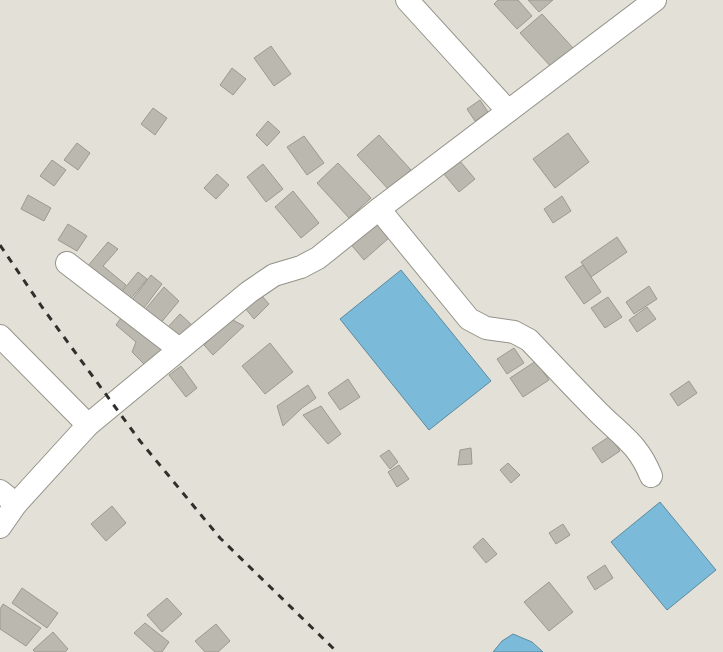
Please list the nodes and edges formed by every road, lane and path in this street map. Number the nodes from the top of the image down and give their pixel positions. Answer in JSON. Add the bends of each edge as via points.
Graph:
{"nodes":[{"id":1,"x":407,"y":0,"type":"edge"},
{"id":2,"x":655,"y":0,"type":"edge"},
{"id":3,"x":508,"y":111,"type":"junction"},
{"id":4,"x":379,"y":209,"type":"junction"},
{"id":5,"x":67,"y":263,"type":"dead end"},
{"id":6,"x":0,"y":336,"type":"edge"},
{"id":7,"x":179,"y":349,"type":"junction"},
{"id":8,"x":88,"y":425,"type":"junction"},
{"id":9,"x":651,"y":476,"type":"dead end"},
{"id":10,"x":8,"y":498,"type":"edge"},
{"id":11,"x":0,"y":527,"type":"edge"}],
"edges":[{"from":1,"to":3,"type":"street"},
{"from":2,"to":3,"type":"street"},
{"from":3,"to":4,"type":"street"},
{"from":4,"to":7,"type":"street","via":[[318,258],[302,267],[274,275],[261,282]]},
{"from":4,"to":9,"type":"street","via":[[469,319],[486,328],[514,332],[529,340],[634,446],[644,459]]},
{"from":5,"to":7,"type":"street"},
{"from":6,"to":8,"type":"street"},
{"from":7,"to":8,"type":"street"},
{"from":8,"to":10,"type":"street"},
{"from":10,"to":11,"type":"street"}]}
